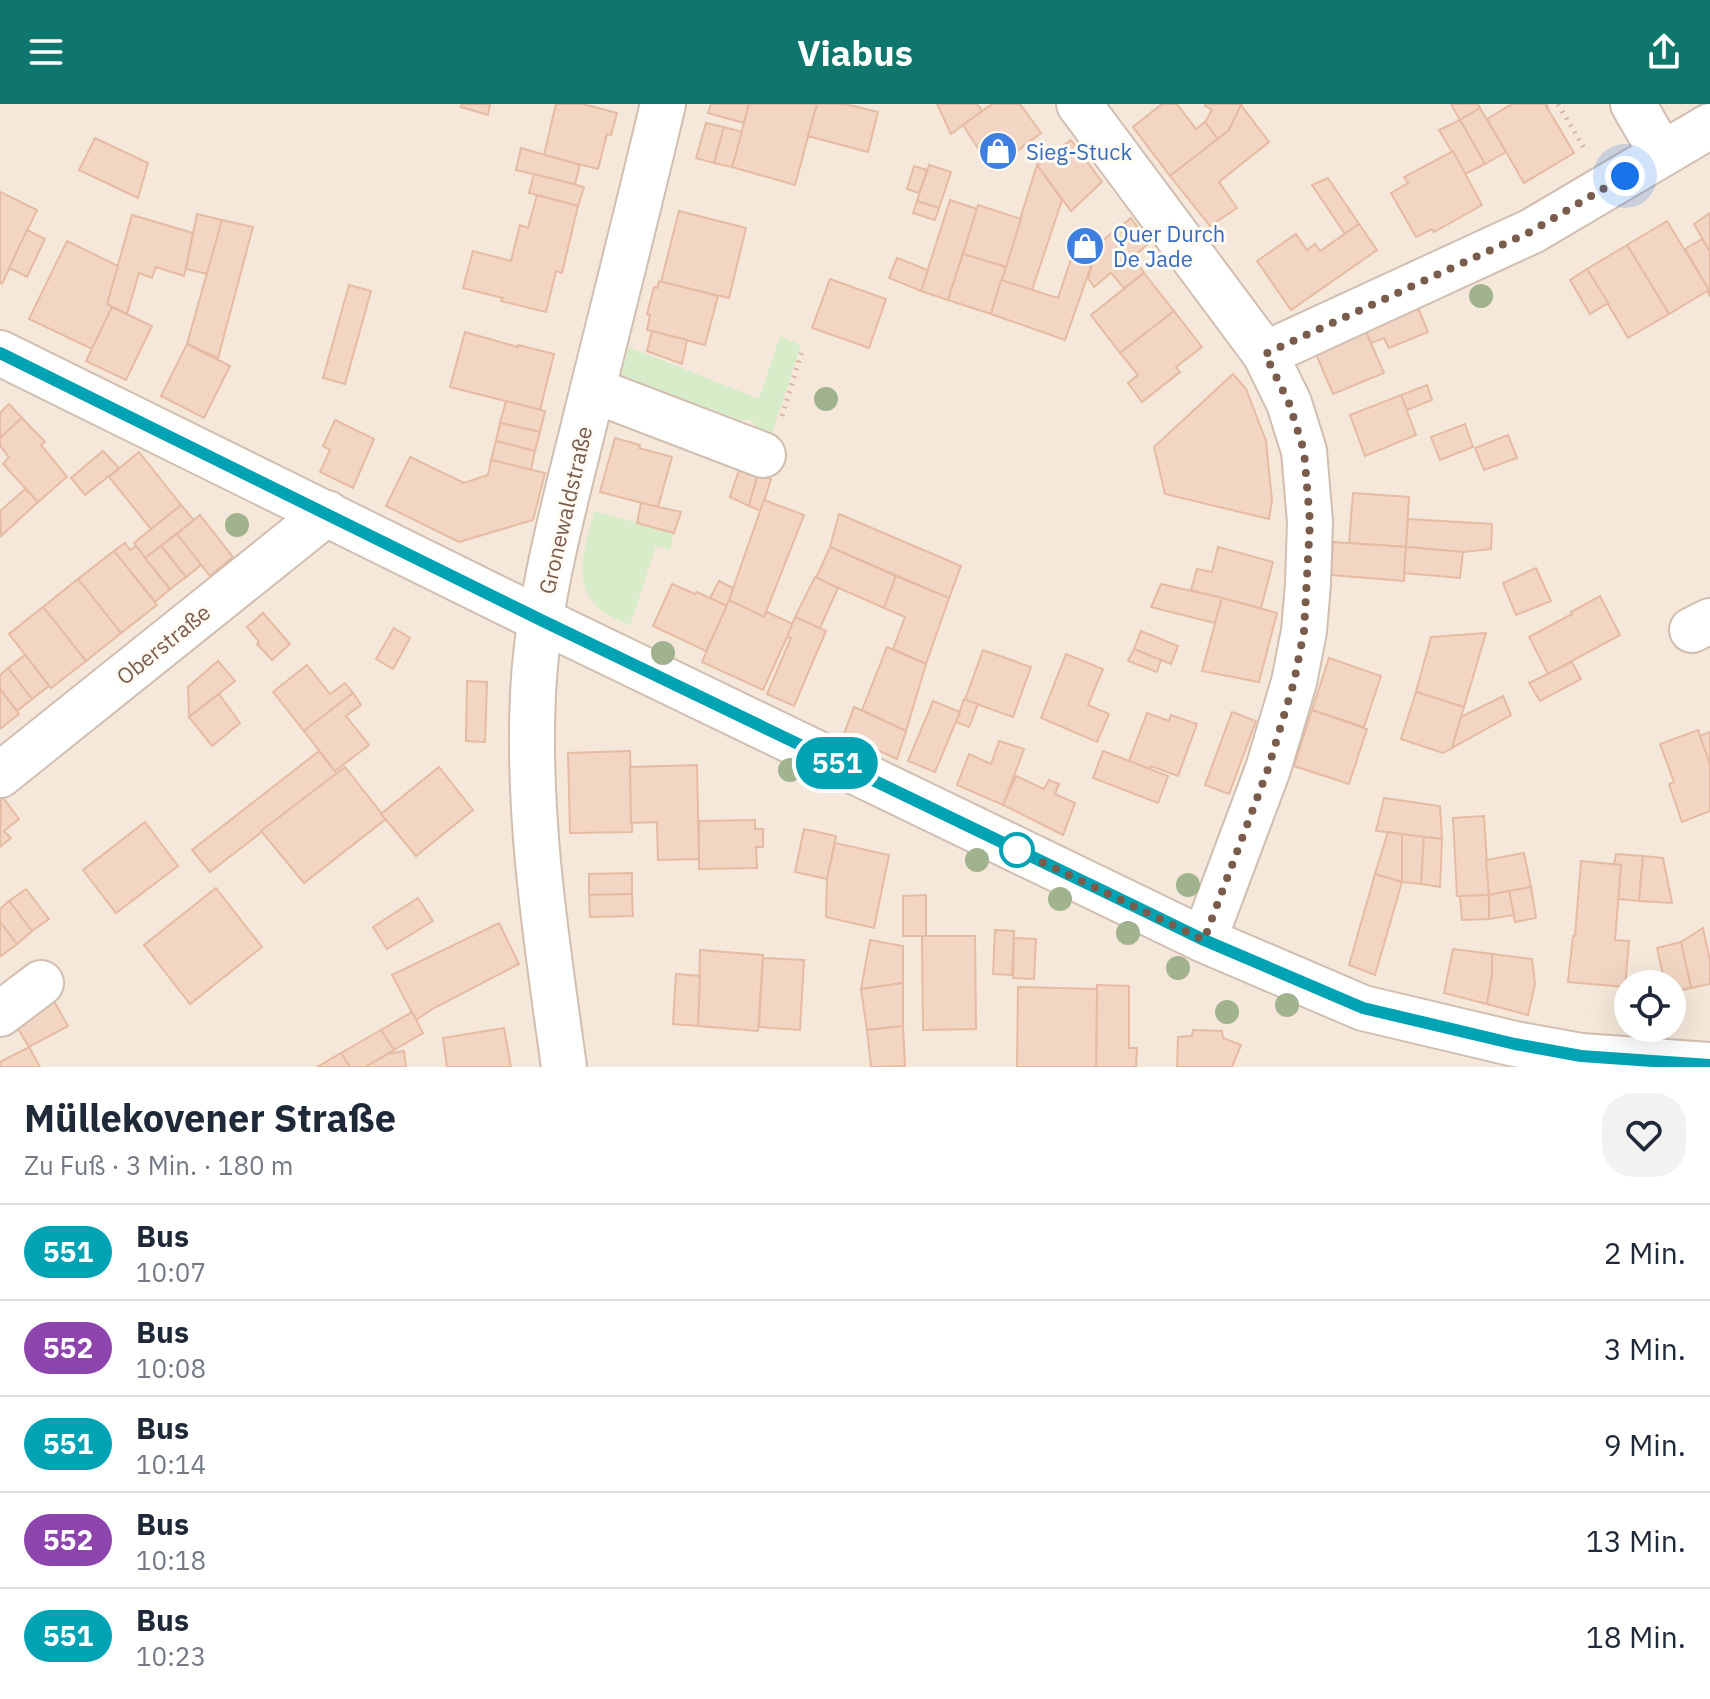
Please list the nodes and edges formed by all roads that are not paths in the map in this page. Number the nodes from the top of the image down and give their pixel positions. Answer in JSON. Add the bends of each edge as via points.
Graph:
{"nodes":[{"id":1,"x":663,"y":104,"type":"edge"},
{"id":2,"x":1079,"y":104,"type":"edge"},
{"id":3,"x":1633,"y":104,"type":"edge"},
{"id":4,"x":1710,"y":126,"type":"edge"},
{"id":5,"x":1662,"y":154,"type":"junction"},
{"id":6,"x":0,"y":353,"type":"edge"},
{"id":7,"x":1265,"y":354,"type":"junction"},
{"id":8,"x":593,"y":390,"type":"junction"},
{"id":9,"x":763,"y":455,"type":"road end"},
{"id":10,"x":327,"y":513,"type":"junction"},
{"id":11,"x":541,"y":620,"type":"junction"},
{"id":12,"x":0,"y":775,"type":"edge"},
{"id":13,"x":1204,"y":940,"type":"junction"},
{"id":14,"x":41,"y":983,"type":"dead end"},
{"id":15,"x":0,"y":1014,"type":"edge"},
{"id":16,"x":1710,"y":1065,"type":"edge"},
{"id":17,"x":564,"y":1067,"type":"edge"}],
"edges":[{"from":1,"to":8,"type":"street","name":"Gronewaldstraße"},
{"from":2,"to":7,"type":"street"},
{"from":3,"to":5,"type":"street"},
{"from":4,"to":5,"type":"street"},
{"from":5,"to":7,"type":"street","via":[[1532,231]]},
{"from":6,"to":10,"type":"street"},
{"from":7,"to":13,"type":"street","via":[[1304,451],[1310,522],[1304,631],[1268,769]]},
{"from":8,"to":9,"type":"street"},
{"from":8,"to":11,"type":"street","name":"Gronewaldstraße"},
{"from":10,"to":11,"type":"street"},
{"from":10,"to":12,"type":"street","name":"Oberstraße"},
{"from":11,"to":13,"type":"street"},
{"from":11,"to":17,"type":"street","name":"Gronewaldstraße","via":[[533,693],[534,803]]},
{"from":13,"to":16,"type":"street","via":[[1363,1008],[1581,1056]]},
{"from":14,"to":15,"type":"street"}]}
